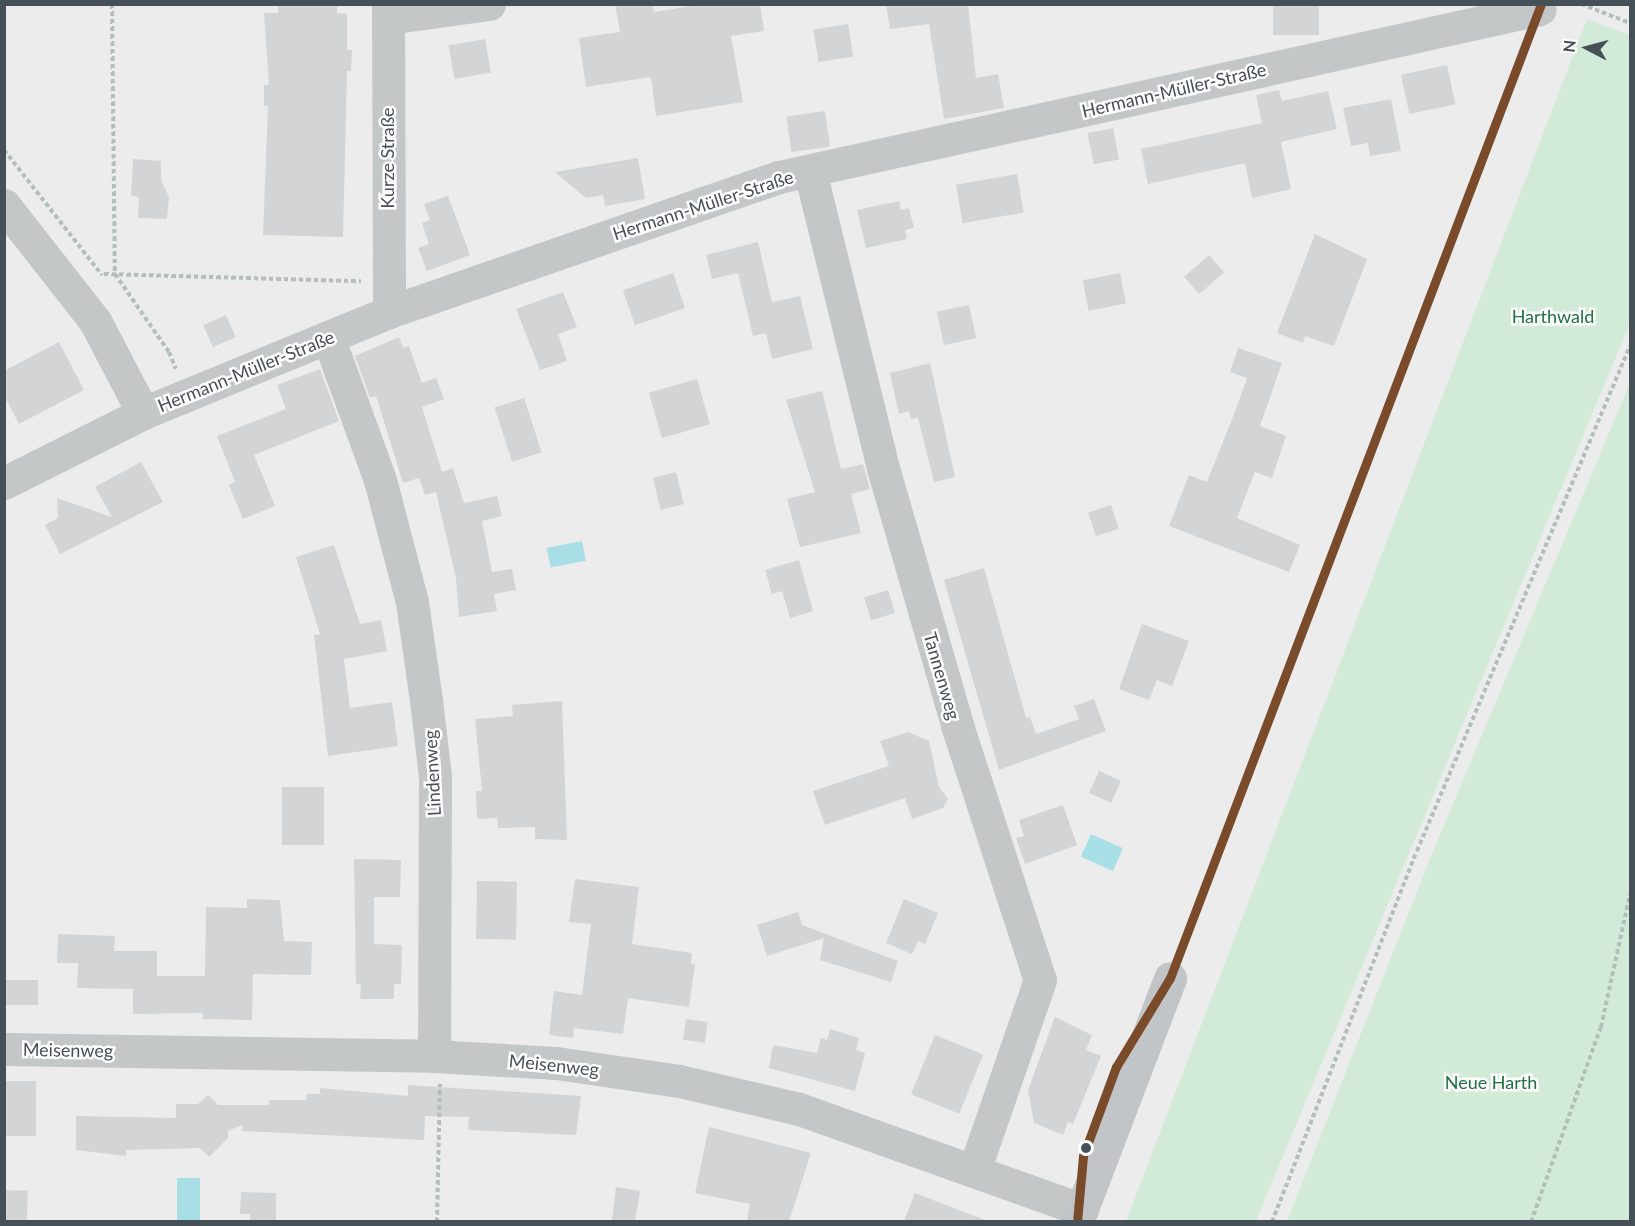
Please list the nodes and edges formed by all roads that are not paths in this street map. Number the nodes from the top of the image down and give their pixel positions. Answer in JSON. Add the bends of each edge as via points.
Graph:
{"nodes":[{"id":1,"x":489,"y":4,"type":"edge"},
{"id":2,"x":1540,"y":9,"type":"dead end"},
{"id":3,"x":388,"y":11,"type":"edge"},
{"id":4,"x":810,"y":171,"type":"junction"},
{"id":5,"x":4,"y":205,"type":"edge"},
{"id":6,"x":389,"y":312,"type":"junction"},
{"id":7,"x":328,"y":337,"type":"junction"},
{"id":8,"x":144,"y":413,"type":"junction"},
{"id":9,"x":4,"y":483,"type":"edge"},
{"id":10,"x":1170,"y":978,"type":"dead end"},
{"id":11,"x":4,"y":1049,"type":"edge"},
{"id":12,"x":434,"y":1056,"type":"junction"},
{"id":13,"x":974,"y":1172,"type":"junction"},
{"id":14,"x":1080,"y":1216,"type":"edge"}],
"edges":[{"from":1,"to":3,"type":"street"},
{"from":2,"to":4,"type":"street","name":"Hermann-Müller-Straße"},
{"from":3,"to":6,"type":"street","name":"Kurze Straße"},
{"from":4,"to":6,"type":"street","name":"Hermann-Müller-Straße","via":[[768,181]]},
{"from":4,"to":13,"type":"street","name":"Tannenweg","via":[[886,479],[957,725],[1040,980]]},
{"from":5,"to":8,"type":"street","via":[[95,321]]},
{"from":6,"to":7,"type":"street","name":"Hermann-Müller-Straße"},
{"from":7,"to":8,"type":"street","name":"Hermann-Müller-Straße"},
{"from":7,"to":12,"type":"street","name":"Lindenweg","via":[[380,480],[411,602],[426,700],[435,777]]},
{"from":8,"to":9,"type":"street","name":"Hermann-Müller-Straße"},
{"from":10,"to":14,"type":"main road"},
{"from":11,"to":12,"type":"street","name":"Meisenweg"},
{"from":12,"to":13,"type":"street","name":"Meisenweg","via":[[556,1063],[678,1081],[799,1109]]},
{"from":13,"to":14,"type":"street","name":"Meisenweg"}]}
